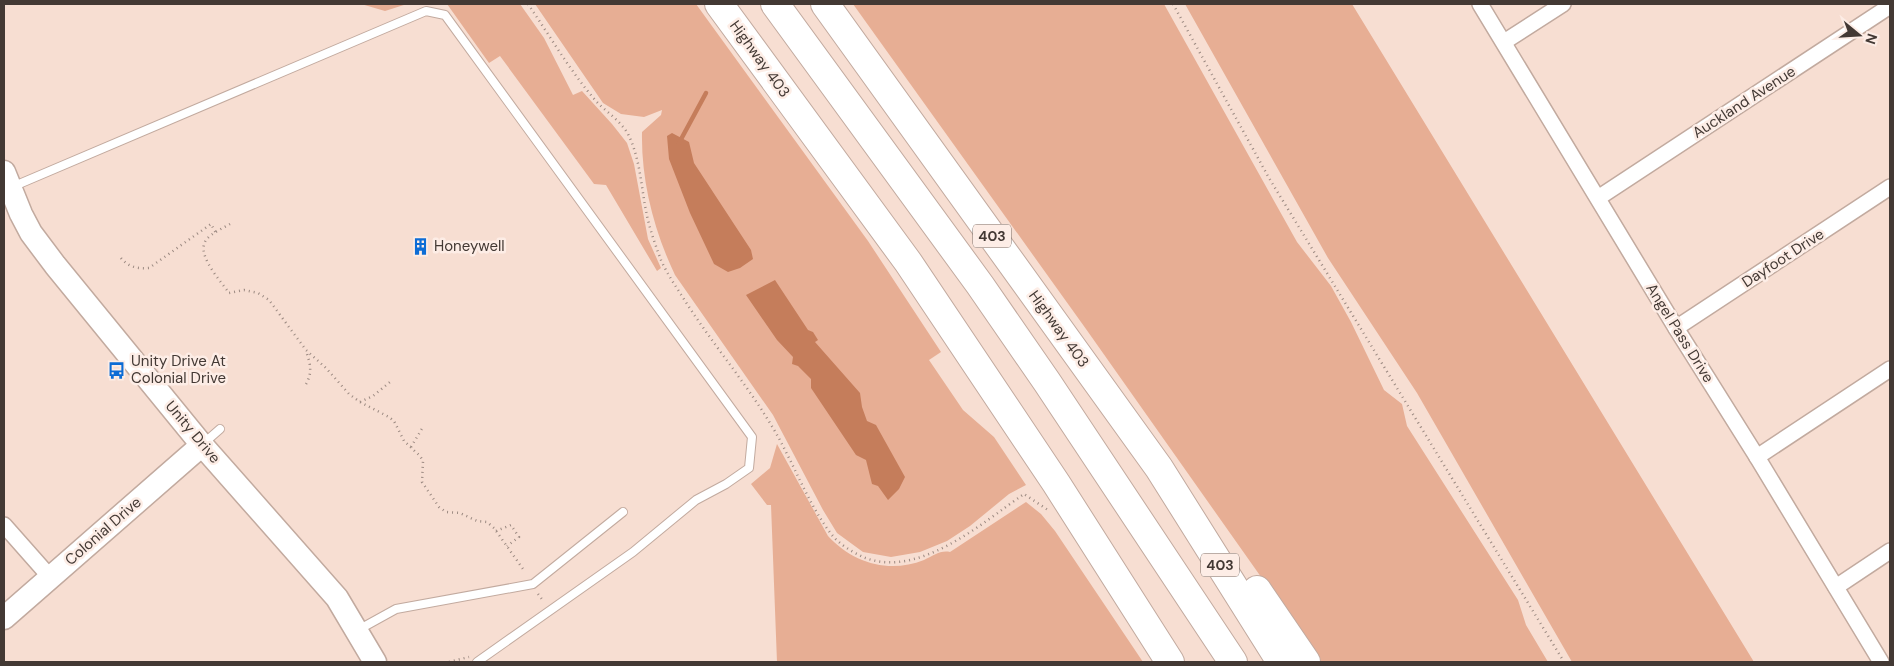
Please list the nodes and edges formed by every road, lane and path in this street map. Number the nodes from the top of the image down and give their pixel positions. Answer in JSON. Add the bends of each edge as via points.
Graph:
{"nodes":[{"id":1,"x":528,"y":4,"type":"edge"},
{"id":2,"x":719,"y":4,"type":"edge"},
{"id":3,"x":775,"y":4,"type":"edge"},
{"id":4,"x":825,"y":4,"type":"edge"},
{"id":5,"x":1174,"y":4,"type":"edge"},
{"id":6,"x":1480,"y":4,"type":"edge"},
{"id":7,"x":1563,"y":4,"type":"edge"},
{"id":8,"x":1890,"y":6,"type":"edge"},
{"id":9,"x":1504,"y":42,"type":"junction"},
{"id":10,"x":6,"y":180,"type":"edge"},
{"id":11,"x":1890,"y":187,"type":"edge"},
{"id":12,"x":1598,"y":198,"type":"junction"},
{"id":13,"x":230,"y":224,"type":"dead end"},
{"id":14,"x":216,"y":233,"type":"junction"},
{"id":15,"x":121,"y":258,"type":"dead end"},
{"id":16,"x":1676,"y":328,"type":"junction"},
{"id":17,"x":306,"y":350,"type":"junction"},
{"id":18,"x":1890,"y":369,"type":"edge"},
{"id":19,"x":390,"y":382,"type":"dead end"},
{"id":20,"x":306,"y":384,"type":"dead end"},
{"id":21,"x":360,"y":402,"type":"junction"},
{"id":22,"x":423,"y":427,"type":"dead end"},
{"id":23,"x":220,"y":429,"type":"dead end"},
{"id":24,"x":202,"y":445,"type":"junction"},
{"id":25,"x":411,"y":447,"type":"junction"},
{"id":26,"x":1757,"y":457,"type":"junction"},
{"id":27,"x":1159,"y":468,"type":"junction"},
{"id":28,"x":623,"y":512,"type":"dead end"},
{"id":29,"x":1054,"y":514,"type":"dead end"},
{"id":30,"x":4,"y":524,"type":"edge"},
{"id":31,"x":496,"y":530,"type":"junction"},
{"id":32,"x":507,"y":546,"type":"junction"},
{"id":33,"x":1890,"y":551,"type":"edge"},
{"id":34,"x":524,"y":568,"type":"dead end"},
{"id":35,"x":50,"y":577,"type":"junction"},
{"id":36,"x":1836,"y":587,"type":"junction"},
{"id":37,"x":538,"y":594,"type":"dead end"},
{"id":38,"x":545,"y":603,"type":"dead end"},
{"id":39,"x":4,"y":618,"type":"edge"},
{"id":40,"x":356,"y":631,"type":"junction"},
{"id":41,"x":375,"y":662,"type":"edge"},
{"id":42,"x":477,"y":662,"type":"edge"},
{"id":43,"x":1170,"y":662,"type":"edge"},
{"id":44,"x":1233,"y":662,"type":"edge"},
{"id":45,"x":1281,"y":662,"type":"edge"},
{"id":46,"x":1306,"y":662,"type":"edge"},
{"id":47,"x":1564,"y":662,"type":"edge"},
{"id":48,"x":1881,"y":662,"type":"edge"}],
"edges":[{"from":1,"to":29,"type":"path","via":[[586,88],[626,131],[634,146],[654,241],[669,276],[773,428],[834,537],[862,557],[900,562],[914,560],[952,542],[1024,494]]},
{"from":2,"to":43,"type":"highway","name":"Highway 403","via":[[914,270]]},
{"from":3,"to":44,"type":"highway","via":[[980,285]]},
{"from":4,"to":27,"type":"highway","name":"Highway 403","number":"403"},
{"from":5,"to":47,"type":"path","via":[[1269,178]]},
{"from":6,"to":9,"type":"street","name":"Angel Pass Drive"},
{"from":7,"to":9,"type":"street"},
{"from":8,"to":12,"type":"street","name":"Auckland Avenue"},
{"from":9,"to":12,"type":"street","name":"Angel Pass Drive"},
{"from":10,"to":24,"type":"street","name":"Unity Drive","via":[[31,233],[54,265]]},
{"from":10,"to":42,"type":"lane","via":[[114,142],[426,11],[445,15],[752,437],[749,468],[696,500],[633,552]]},
{"from":11,"to":16,"type":"street","name":"Dayfoot Drive"},
{"from":12,"to":16,"type":"street","name":"Angel Pass Drive"},
{"from":13,"to":14,"type":"path"},
{"from":14,"to":15,"type":"path","via":[[210,224],[149,268],[132,266]]},
{"from":14,"to":17,"type":"path","via":[[206,239],[202,249],[229,293],[244,290],[269,300]]},
{"from":16,"to":26,"type":"street","name":"Angel Pass Drive"},
{"from":17,"to":20,"type":"path","via":[[311,371]]},
{"from":17,"to":21,"type":"path"},
{"from":18,"to":26,"type":"street"},
{"from":19,"to":21,"type":"path"},
{"from":21,"to":25,"type":"path","via":[[389,417]]},
{"from":22,"to":25,"type":"path"},
{"from":23,"to":24,"type":"lane"},
{"from":24,"to":35,"type":"street","name":"Colonial Drive"},
{"from":24,"to":40,"type":"street","name":"Unity Drive","via":[[337,598]]},
{"from":25,"to":31,"type":"path","via":[[423,461],[422,482],[439,507],[446,512],[487,522]]},
{"from":26,"to":36,"type":"street","name":"Angel Pass Drive"},
{"from":27,"to":45,"type":"highway","name":"Highway 403","number":"403"},
{"from":27,"to":46,"type":"highway","via":[[1222,538]]},
{"from":28,"to":40,"type":"lane","via":[[533,584],[396,609]]},
{"from":30,"to":35,"type":"street"},
{"from":31,"to":32,"type":"path"},
{"from":31,"to":32,"type":"path","via":[[511,525],[519,538]]},
{"from":32,"to":34,"type":"path"},
{"from":33,"to":36,"type":"street"},
{"from":35,"to":39,"type":"street","name":"Colonial Drive"},
{"from":36,"to":48,"type":"street","name":"Angel Pass Drive"},
{"from":37,"to":38,"type":"path"},
{"from":40,"to":41,"type":"street","name":"Unity Drive"}]}
